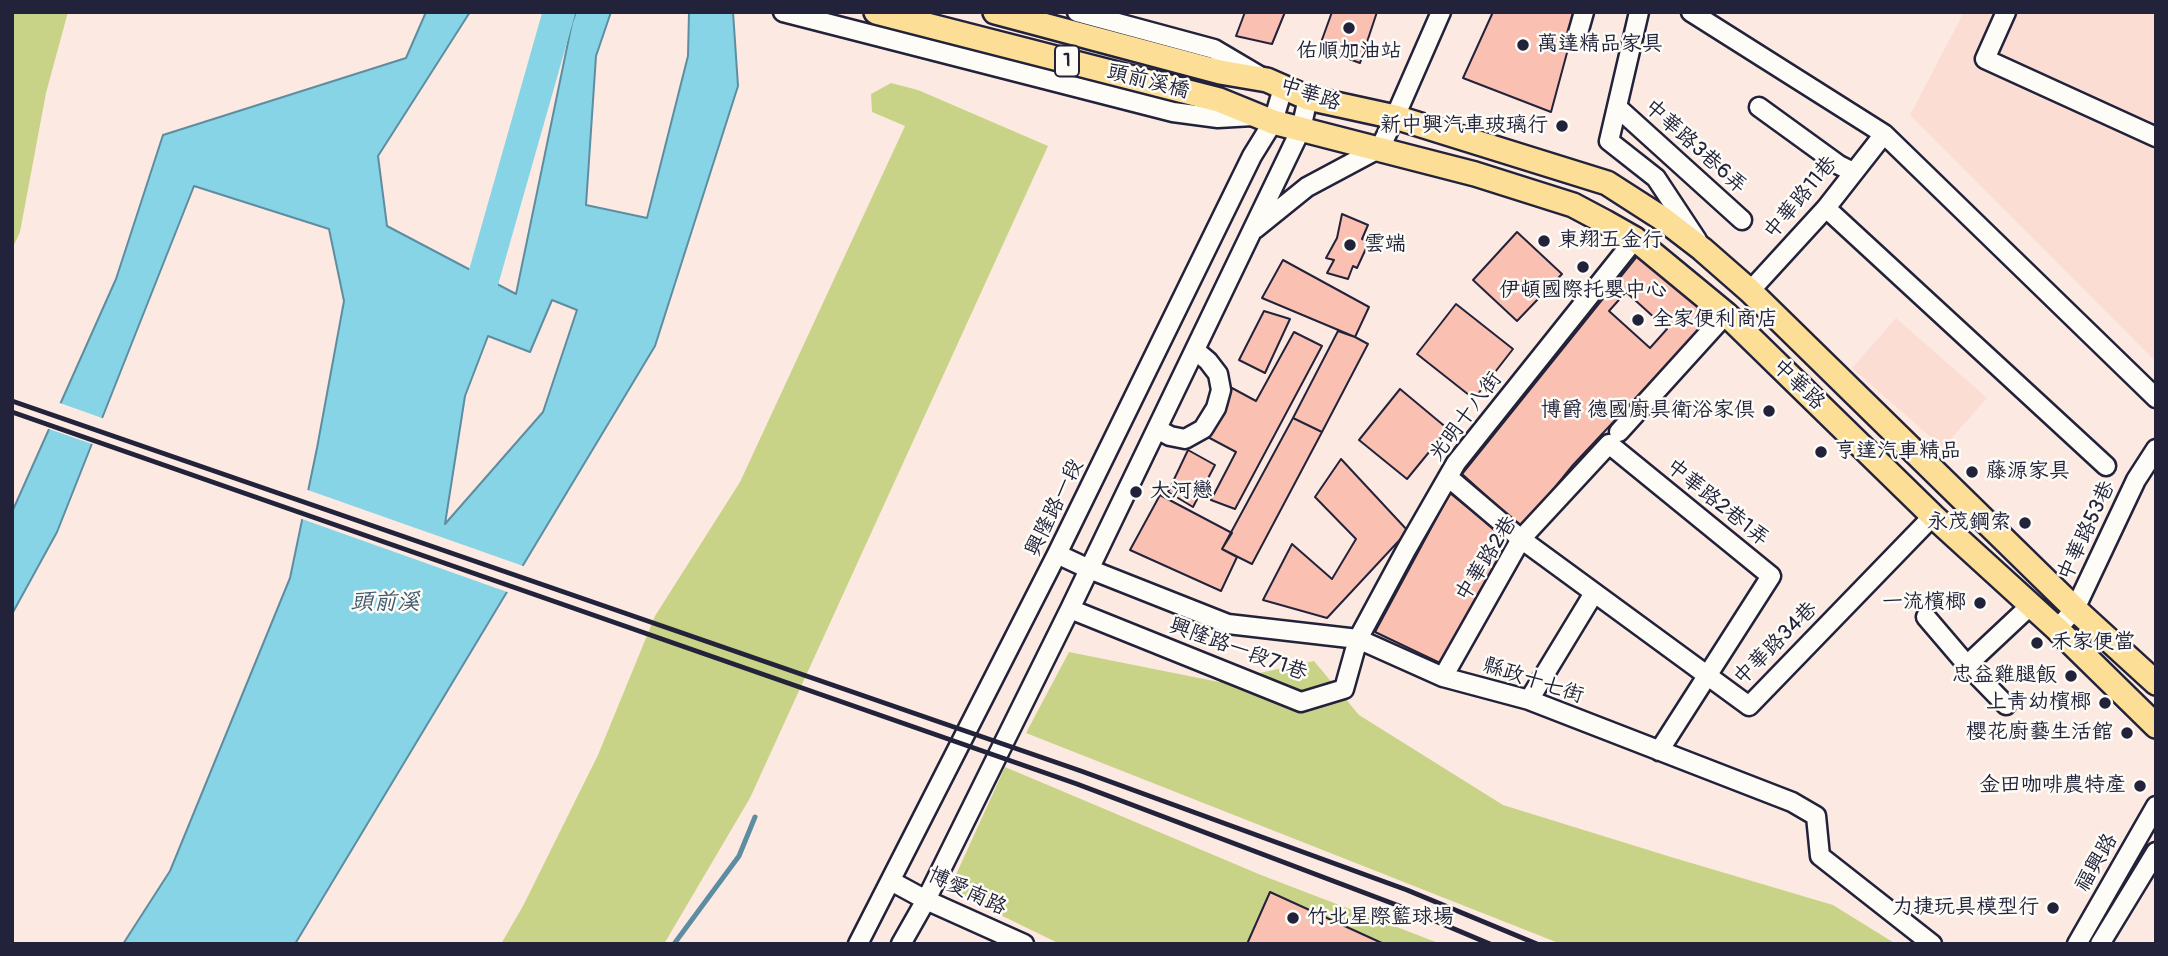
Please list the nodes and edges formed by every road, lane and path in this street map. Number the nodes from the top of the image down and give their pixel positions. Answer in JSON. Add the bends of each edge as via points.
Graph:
{"nodes":[{"id":1,"x":783,"y":12,"type":"edge"},
{"id":2,"x":876,"y":12,"type":"edge"},
{"id":3,"x":995,"y":12,"type":"edge"},
{"id":4,"x":1077,"y":12,"type":"edge"},
{"id":5,"x":1441,"y":12,"type":"edge"},
{"id":6,"x":1584,"y":12,"type":"edge"},
{"id":7,"x":1639,"y":12,"type":"edge"},
{"id":8,"x":1691,"y":12,"type":"edge"},
{"id":9,"x":2006,"y":12,"type":"edge"},
{"id":10,"x":1576,"y":40,"type":"dead end"},
{"id":11,"x":1275,"y":84,"type":"junction"},
{"id":12,"x":1308,"y":98,"type":"junction"},
{"id":13,"x":1617,"y":107,"type":"junction"},
{"id":14,"x":1759,"y":107,"type":"dead end"},
{"id":15,"x":1395,"y":117,"type":"junction"},
{"id":16,"x":1264,"y":119,"type":"junction"},
{"id":17,"x":1301,"y":129,"type":"junction"},
{"id":18,"x":1884,"y":134,"type":"junction"},
{"id":19,"x":2156,"y":137,"type":"edge"},
{"id":20,"x":1380,"y":148,"type":"junction"},
{"id":21,"x":1853,"y":172,"type":"junction"},
{"id":22,"x":1826,"y":208,"type":"junction"},
{"id":23,"x":1742,"y":220,"type":"dead end"},
{"id":24,"x":1252,"y":231,"type":"junction"},
{"id":25,"x":1635,"y":239,"type":"junction"},
{"id":26,"x":1702,"y":249,"type":"junction"},
{"id":27,"x":1750,"y":291,"type":"junction"},
{"id":28,"x":1726,"y":314,"type":"junction"},
{"id":29,"x":1195,"y":350,"type":"junction"},
{"id":30,"x":2156,"y":398,"type":"edge"},
{"id":31,"x":1157,"y":429,"type":"junction"},
{"id":32,"x":1614,"y":438,"type":"junction"},
{"id":33,"x":2156,"y":449,"type":"edge"},
{"id":34,"x":2106,"y":466,"type":"dead end"},
{"id":35,"x":1448,"y":477,"type":"junction"},
{"id":36,"x":1933,"y":516,"type":"junction"},
{"id":37,"x":1521,"y":540,"type":"junction"},
{"id":38,"x":1057,"y":554,"type":"junction"},
{"id":39,"x":1089,"y":569,"type":"junction"},
{"id":40,"x":1594,"y":593,"type":"junction"},
{"id":41,"x":2031,"y":605,"type":"junction"},
{"id":42,"x":1070,"y":608,"type":"junction"},
{"id":43,"x":2076,"y":609,"type":"junction"},
{"id":44,"x":1926,"y":617,"type":"dead end"},
{"id":45,"x":2057,"y":629,"type":"junction"},
{"id":46,"x":1358,"y":639,"type":"junction"},
{"id":47,"x":1967,"y":665,"type":"junction"},
{"id":48,"x":1707,"y":676,"type":"junction"},
{"id":49,"x":1443,"y":677,"type":"junction"},
{"id":50,"x":2156,"y":683,"type":"edge"},
{"id":51,"x":1529,"y":700,"type":"junction"},
{"id":52,"x":2006,"y":705,"type":"dead end"},
{"id":53,"x":2156,"y":726,"type":"edge"},
{"id":54,"x":1659,"y":751,"type":"junction"},
{"id":55,"x":2156,"y":806,"type":"edge"},
{"id":56,"x":2156,"y":852,"type":"edge"},
{"id":57,"x":891,"y":881,"type":"junction"},
{"id":58,"x":926,"y":900,"type":"junction"},
{"id":59,"x":2118,"y":913,"type":"junction"},
{"id":60,"x":2092,"y":916,"type":"junction"},
{"id":61,"x":988,"y":936,"type":"edge"},
{"id":62,"x":858,"y":944,"type":"edge"},
{"id":63,"x":901,"y":944,"type":"edge"},
{"id":64,"x":1024,"y":944,"type":"edge"},
{"id":65,"x":1932,"y":944,"type":"edge"},
{"id":66,"x":2062,"y":944,"type":"edge"},
{"id":67,"x":2077,"y":944,"type":"edge"},
{"id":68,"x":2100,"y":944,"type":"edge"},
{"id":69,"x":2111,"y":944,"type":"edge"}],
"edges":[{"from":1,"to":16,"type":"street","number":"1","via":[[1173,112]]},
{"from":2,"to":16,"type":"main road","name":"頭前溪橋","number":"1","via":[[1219,100]]},
{"from":3,"to":11,"type":"main road","name":"頭前溪橋","number":"1"},
{"from":4,"to":11,"type":"street","number":"1","via":[[1213,49]]},
{"from":5,"to":15,"type":"street"},
{"from":6,"to":10,"type":"street"},
{"from":7,"to":13,"type":"street"},
{"from":8,"to":18,"type":"street"},
{"from":9,"to":19,"type":"street","via":[[1984,59]]},
{"from":11,"to":12,"type":"main road","name":"中華路","number":"1"},
{"from":11,"to":16,"type":"street","name":"興隆路一段"},
{"from":12,"to":15,"type":"main road","name":"中華路","number":"1"},
{"from":12,"to":17,"type":"street"},
{"from":13,"to":23,"type":"street","name":"中華路3巷6弄"},
{"from":13,"to":26,"type":"street","via":[[1609,141],[1656,178]]},
{"from":14,"to":21,"type":"street"},
{"from":15,"to":20,"type":"street"},
{"from":15,"to":26,"type":"main road","name":"中華路","number":"1","via":[[1607,183]]},
{"from":16,"to":17,"type":"main road","name":"中華路","number":"1"},
{"from":16,"to":38,"type":"street","name":"興隆路一段","via":[[1252,156]]},
{"from":17,"to":20,"type":"main road","name":"中華路","number":"1"},
{"from":17,"to":24,"type":"street"},
{"from":18,"to":21,"type":"street","name":"中華路11巷"},
{"from":18,"to":30,"type":"street"},
{"from":20,"to":24,"type":"street","via":[[1307,187]]},
{"from":20,"to":25,"type":"main road","name":"中華路","number":"1","via":[[1573,205]]},
{"from":21,"to":22,"type":"street","name":"中華路11巷"},
{"from":22,"to":27,"type":"street","name":"中華路11巷"},
{"from":22,"to":34,"type":"street"},
{"from":24,"to":29,"type":"street"},
{"from":25,"to":28,"type":"main road","name":"中華路","number":"1"},
{"from":25,"to":35,"type":"street","name":"光明十八街"},
{"from":26,"to":27,"type":"main road","name":"中華路","number":"1"},
{"from":27,"to":43,"type":"main road","name":"中華路","number":"1"},
{"from":28,"to":32,"type":"street","name":"中華路2巷"},
{"from":28,"to":36,"type":"main road","name":"中華路","number":"1"},
{"from":29,"to":31,"type":"street"},
{"from":29,"to":31,"type":"street","via":[[1217,374],[1221,390],[1216,408],[1203,429],[1185,439]]},
{"from":31,"to":39,"type":"street"},
{"from":32,"to":37,"type":"street","name":"中華路2巷"},
{"from":32,"to":48,"type":"street","name":"中華路2巷1弄","via":[[1771,576]]},
{"from":33,"to":43,"type":"street","name":"中華路53巷","via":[[2136,480]]},
{"from":35,"to":37,"type":"street"},
{"from":35,"to":46,"type":"street","name":"光明十八街"},
{"from":36,"to":41,"type":"main road","name":"中華路","number":"1"},
{"from":36,"to":48,"type":"street","name":"中華路34巷","via":[[1749,706]]},
{"from":37,"to":40,"type":"street"},
{"from":37,"to":49,"type":"street","name":"中華路2巷"},
{"from":38,"to":39,"type":"street","name":"縣政十七街"},
{"from":38,"to":57,"type":"street","name":"興隆路一段"},
{"from":39,"to":42,"type":"street"},
{"from":39,"to":46,"type":"street","name":"縣政十七街","via":[[1228,624]]},
{"from":40,"to":48,"type":"street"},
{"from":40,"to":51,"type":"street"},
{"from":41,"to":45,"type":"main road","name":"中華路","number":"1"},
{"from":41,"to":47,"type":"street"},
{"from":42,"to":46,"type":"street","name":"興隆路一段71巷","via":[[1301,702],[1344,689]]},
{"from":42,"to":58,"type":"street"},
{"from":43,"to":45,"type":"street","name":"中華路53巷"},
{"from":43,"to":50,"type":"main road","name":"中華路","number":"1"},
{"from":44,"to":47,"type":"street"},
{"from":45,"to":53,"type":"main road","name":"中華路","number":"1"},
{"from":46,"to":49,"type":"street","name":"縣政十七街"},
{"from":47,"to":52,"type":"street"},
{"from":48,"to":54,"type":"street","name":"中華路34巷"},
{"from":49,"to":51,"type":"street","name":"縣政十七街"},
{"from":51,"to":54,"type":"street","name":"縣政十七街"},
{"from":54,"to":65,"type":"street","name":"縣政十七街","via":[[1792,802],[1816,816],[1820,856]]},
{"from":55,"to":60,"type":"street","name":"福興路"},
{"from":56,"to":59,"type":"street","name":"福興路"},
{"from":57,"to":58,"type":"street","name":"博愛南路"},
{"from":57,"to":62,"type":"street","name":"興隆路一段"},
{"from":58,"to":61,"type":"street","name":"博愛南路"},
{"from":58,"to":63,"type":"street"},
{"from":59,"to":68,"type":"street","name":"福興路"},
{"from":59,"to":69,"type":"street"},
{"from":60,"to":66,"type":"street"},
{"from":60,"to":67,"type":"street","name":"福興路"},
{"from":61,"to":64,"type":"street","name":"博愛南路"}]}
